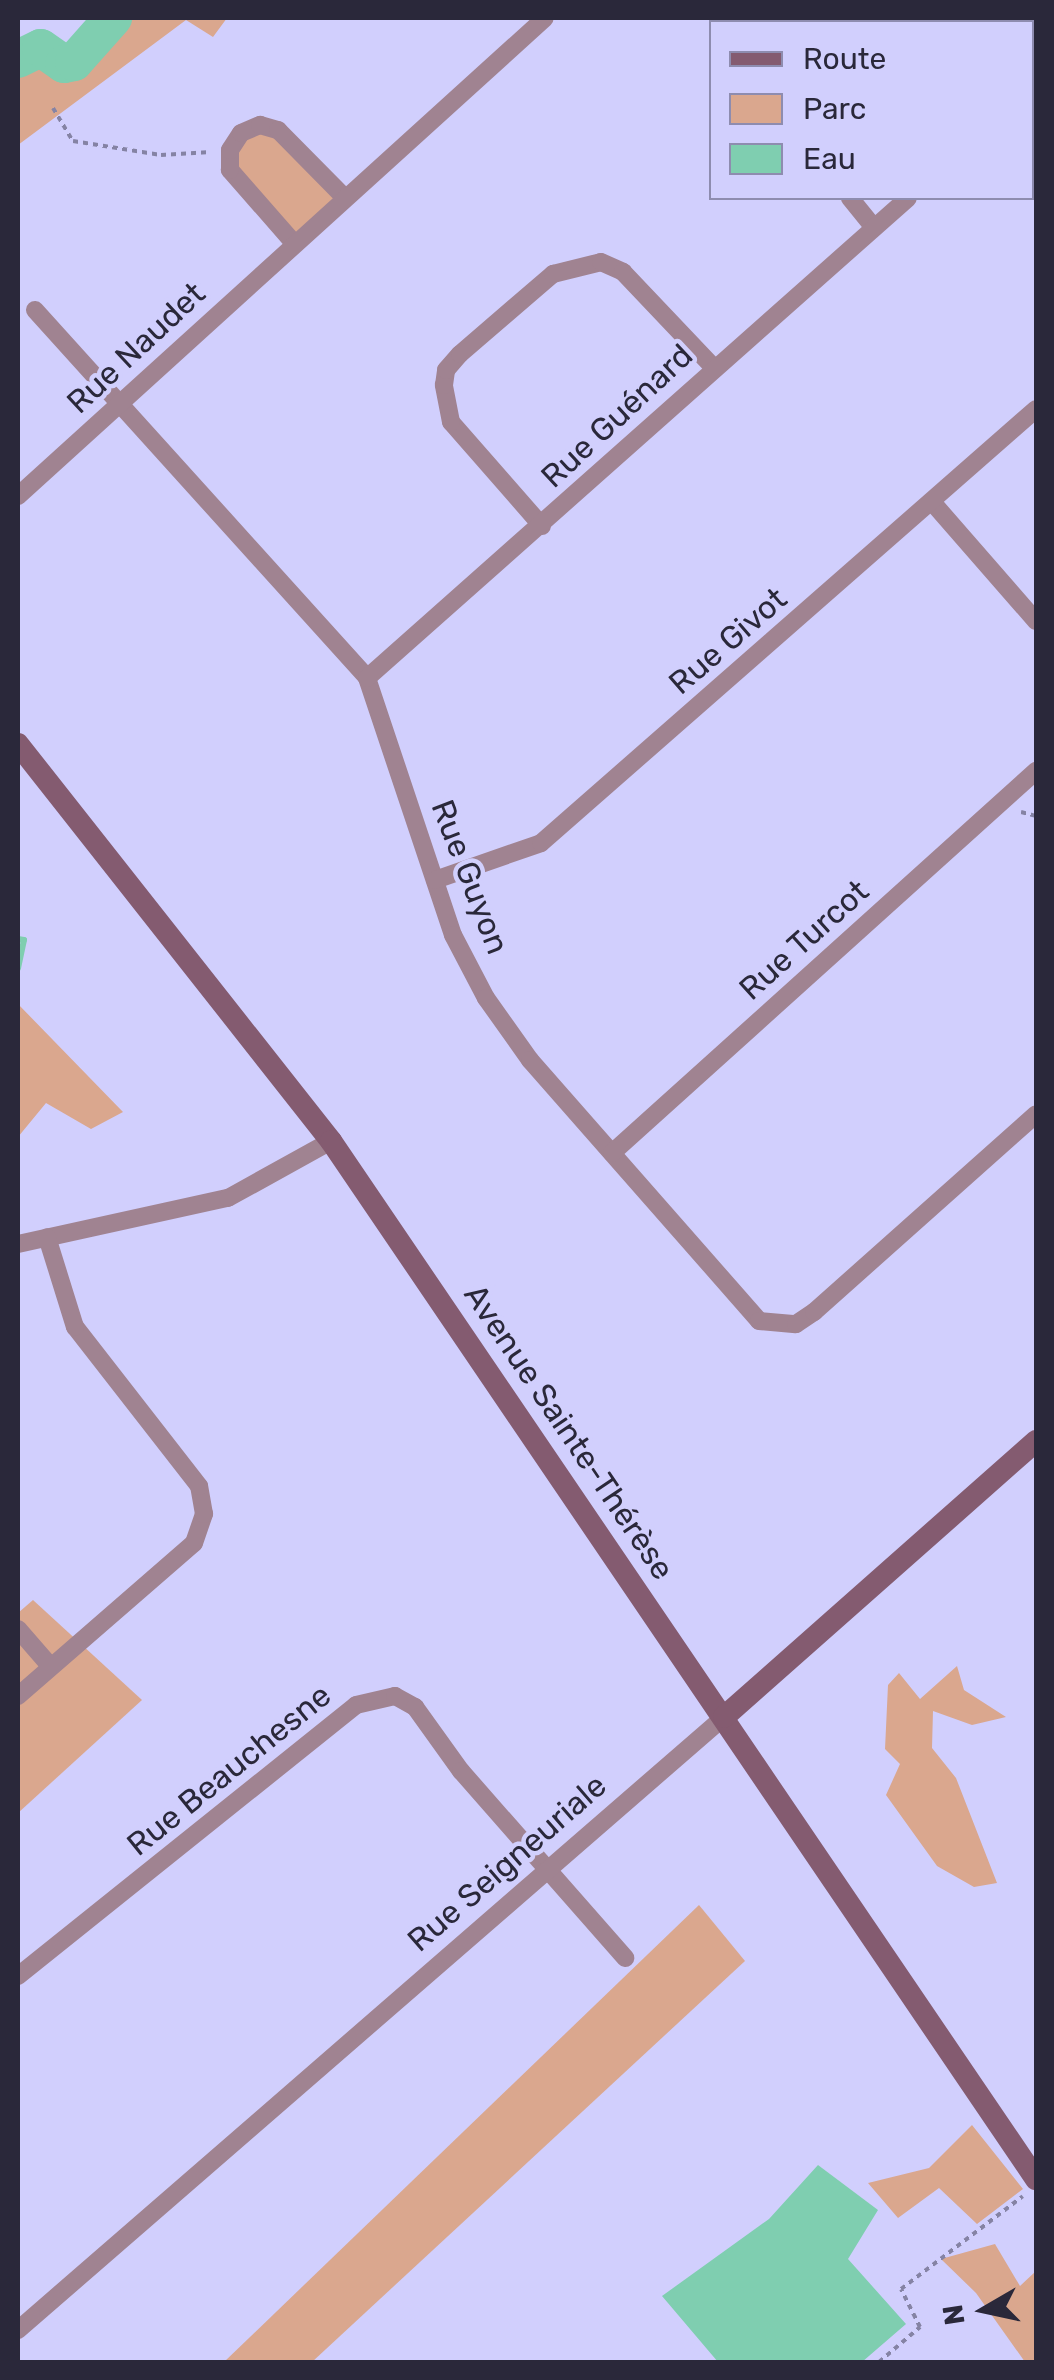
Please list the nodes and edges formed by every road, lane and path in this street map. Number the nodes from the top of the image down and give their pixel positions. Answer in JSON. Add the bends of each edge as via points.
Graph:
{"nodes":[{"id":1,"x":545,"y":18,"type":"edge"},
{"id":2,"x":54,"y":108,"type":"dead end"},
{"id":3,"x":230,"y":150,"type":"junction"},
{"id":4,"x":344,"y":197,"type":"junction"},
{"id":5,"x":852,"y":200,"type":"edge"},
{"id":6,"x":906,"y":200,"type":"edge"},
{"id":7,"x":874,"y":226,"type":"junction"},
{"id":8,"x":294,"y":242,"type":"junction"},
{"id":9,"x":35,"y":310,"type":"dead end"},
{"id":10,"x":714,"y":367,"type":"junction"},
{"id":11,"x":120,"y":405,"type":"junction"},
{"id":12,"x":1036,"y":409,"type":"edge"},
{"id":13,"x":18,"y":496,"type":"edge"},
{"id":14,"x":933,"y":502,"type":"junction"},
{"id":15,"x":542,"y":526,"type":"junction"},
{"id":16,"x":1036,"y":622,"type":"edge"},
{"id":17,"x":367,"y":678,"type":"junction"},
{"id":18,"x":18,"y":744,"type":"edge"},
{"id":19,"x":1036,"y":771,"type":"edge"},
{"id":20,"x":435,"y":880,"type":"junction"},
{"id":21,"x":1036,"y":1114,"type":"edge"},
{"id":22,"x":330,"y":1141,"type":"junction"},
{"id":23,"x":612,"y":1153,"type":"junction"},
{"id":24,"x":47,"y":1238,"type":"junction"},
{"id":25,"x":18,"y":1244,"type":"edge"},
{"id":26,"x":1036,"y":1441,"type":"edge"},
{"id":27,"x":18,"y":1628,"type":"edge"},
{"id":28,"x":51,"y":1666,"type":"junction"},
{"id":29,"x":18,"y":1696,"type":"edge"},
{"id":30,"x":724,"y":1717,"type":"junction"},
{"id":31,"x":548,"y":1870,"type":"junction"},
{"id":32,"x":625,"y":1958,"type":"dead end"},
{"id":33,"x":18,"y":1976,"type":"edge"},
{"id":34,"x":1036,"y":2182,"type":"edge"},
{"id":35,"x":18,"y":2330,"type":"edge"},
{"id":36,"x":879,"y":2362,"type":"edge"}],
"edges":[{"from":1,"to":4,"type":"street","name":"Rue Naudet"},
{"from":2,"to":3,"type":"path","via":[[73,141],[161,155]]},
{"from":3,"to":4,"type":"street","via":[[241,133],[260,126],[278,130]]},
{"from":3,"to":8,"type":"street","via":[[230,170],[243,190]]},
{"from":4,"to":8,"type":"street","name":"Rue Naudet"},
{"from":5,"to":7,"type":"street"},
{"from":6,"to":7,"type":"street","name":"Rue Guénard"},
{"from":7,"to":10,"type":"street","name":"Rue Guénard"},
{"from":8,"to":11,"type":"street","name":"Rue Naudet"},
{"from":9,"to":11,"type":"street","name":"Rue Guyon"},
{"from":10,"to":15,"type":"street","name":"Rue Guénard"},
{"from":10,"to":15,"type":"street","via":[[623,272],[602,262],[553,274],[460,354],[446,370],[444,385],[451,422]]},
{"from":11,"to":13,"type":"street","name":"Rue Naudet"},
{"from":11,"to":17,"type":"street","name":"Rue Guyon"},
{"from":12,"to":14,"type":"street","name":"Rue Givot"},
{"from":14,"to":16,"type":"street"},
{"from":14,"to":20,"type":"street","name":"Rue Givot","via":[[542,843]]},
{"from":15,"to":17,"type":"street","name":"Rue Guénard"},
{"from":17,"to":20,"type":"street","name":"Rue Guyon"},
{"from":18,"to":22,"type":"street","name":"Avenue Sainte-Thérèse"},
{"from":19,"to":23,"type":"street","name":"Rue Turcot"},
{"from":20,"to":23,"type":"street","name":"Rue Guyon","via":[[453,935],[486,998]]},
{"from":21,"to":23,"type":"street","name":"Rue Guyon","via":[[796,1324],[760,1321]]},
{"from":22,"to":24,"type":"street","via":[[228,1198]]},
{"from":22,"to":30,"type":"street","name":"Avenue Sainte-Thérèse"},
{"from":24,"to":25,"type":"street"},
{"from":24,"to":28,"type":"street","via":[[75,1328],[199,1486],[204,1514],[194,1542]]},
{"from":26,"to":30,"type":"street","name":"Rue Seigneuriale"},
{"from":27,"to":28,"type":"street"},
{"from":28,"to":29,"type":"street"},
{"from":30,"to":31,"type":"street","name":"Rue Seigneuriale"},
{"from":30,"to":34,"type":"street","name":"Avenue Sainte-Thérèse"},
{"from":31,"to":32,"type":"street"},
{"from":31,"to":33,"type":"street","name":"Rue Beauchesne","via":[[416,1707],[395,1696],[376,1697],[356,1705]]},
{"from":31,"to":35,"type":"street","name":"Rue Seigneuriale"},
{"from":34,"to":36,"type":"path","via":[[901,2290],[920,2327]]}]}
